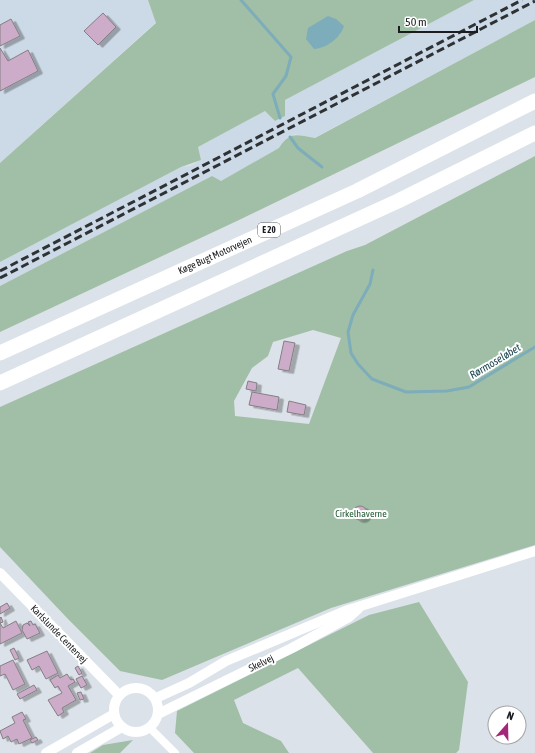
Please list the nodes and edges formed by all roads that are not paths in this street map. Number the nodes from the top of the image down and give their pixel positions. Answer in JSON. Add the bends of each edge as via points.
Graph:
{"nodes":[{"id":1,"x":535,"y":101,"type":"edge"},
{"id":2,"x":535,"y":133,"type":"edge"},
{"id":3,"x":0,"y":353,"type":"edge"},
{"id":4,"x":0,"y":383,"type":"edge"},
{"id":5,"x":535,"y":550,"type":"edge"},
{"id":6,"x":0,"y":572,"type":"edge"},
{"id":7,"x":361,"y":607,"type":"junction"},
{"id":8,"x":120,"y":695,"type":"junction"},
{"id":9,"x":156,"y":698,"type":"junction"},
{"id":10,"x":114,"y":714,"type":"junction"},
{"id":11,"x":158,"y":714,"type":"junction"},
{"id":12,"x":122,"y":727,"type":"junction"},
{"id":13,"x":150,"y":728,"type":"junction"},
{"id":14,"x":46,"y":753,"type":"edge"},
{"id":15,"x":77,"y":753,"type":"edge"},
{"id":16,"x":175,"y":753,"type":"edge"}],
"edges":[{"from":1,"to":3,"type":"highway","name":"Køge Bugt Motorvejen","number":"E 20","via":[[356,191]]},
{"from":2,"to":4,"type":"highway","via":[[398,201]]},
{"from":5,"to":7,"type":"street","name":"Skelvej"},
{"from":6,"to":8,"type":"street","name":"Karlslunde Centervej"},
{"from":7,"to":9,"type":"street","name":"Skelvej","via":[[345,611],[226,661],[189,683]]},
{"from":7,"to":11,"type":"street","name":"Skelvej","via":[[349,617],[292,648]]},
{"from":8,"to":9,"type":"street","via":[[127,689],[139,688],[149,691]]},
{"from":8,"to":10,"type":"street","via":[[114,707]]},
{"from":9,"to":11,"type":"street"},
{"from":10,"to":12,"type":"street"},
{"from":10,"to":14,"type":"street"},
{"from":11,"to":13,"type":"street"},
{"from":12,"to":13,"type":"street","via":[[133,732]]},
{"from":12,"to":15,"type":"street"},
{"from":13,"to":16,"type":"street"}]}
